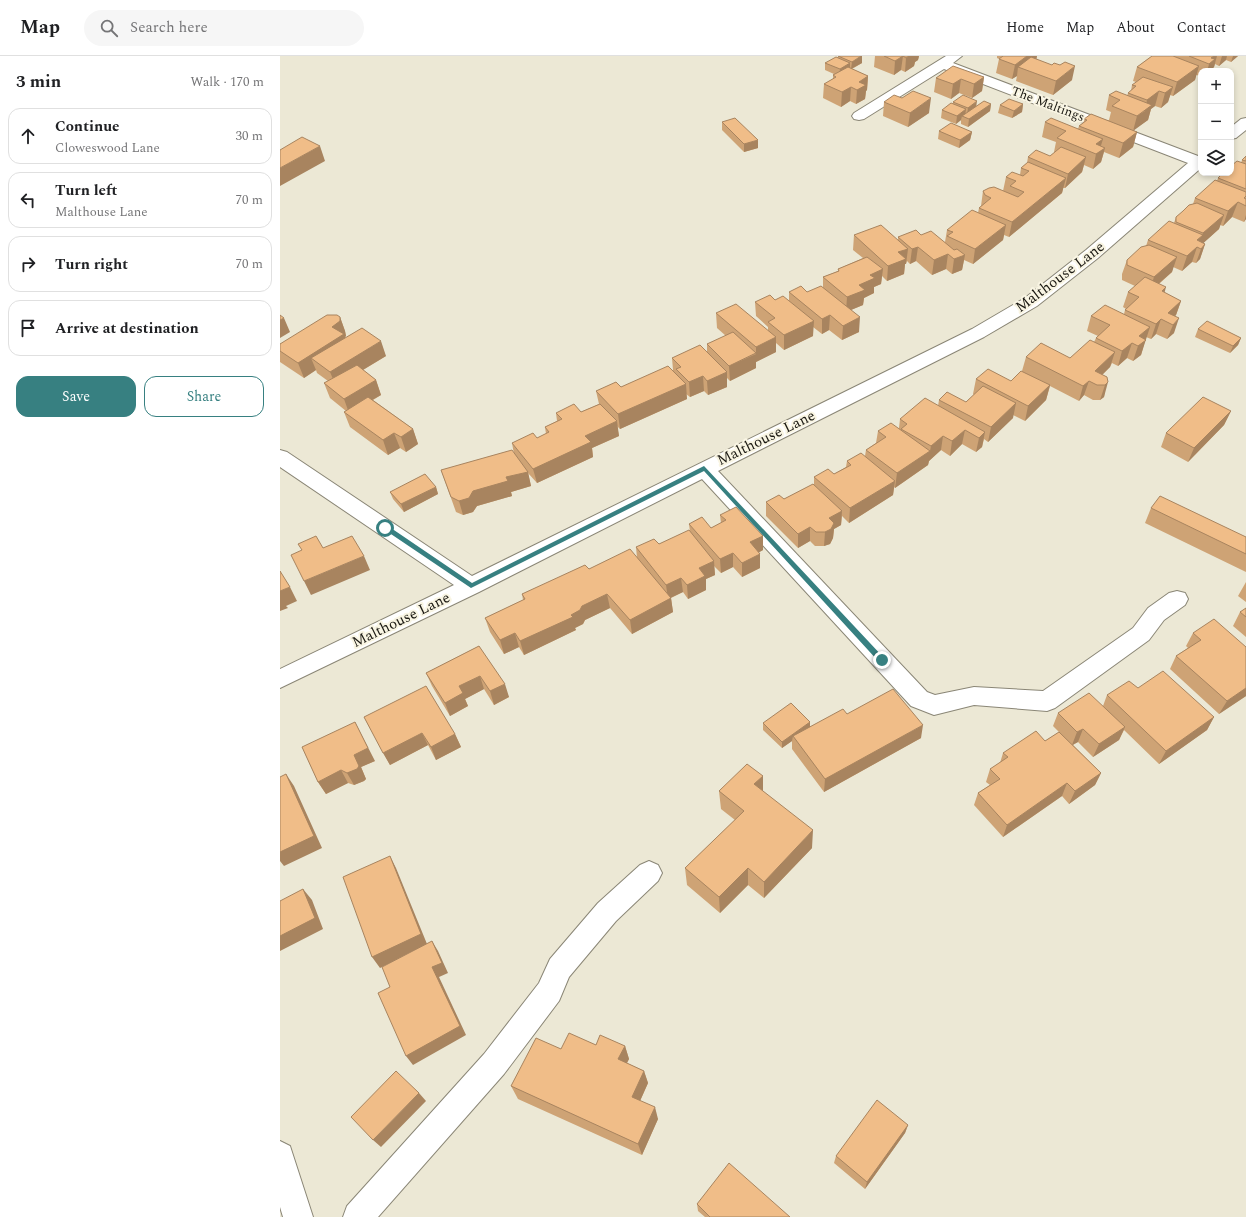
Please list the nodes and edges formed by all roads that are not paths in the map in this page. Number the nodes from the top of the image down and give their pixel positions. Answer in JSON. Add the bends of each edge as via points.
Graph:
{"nodes":[{"id":1,"x":949,"y":60,"type":"edge"},
{"id":2,"x":858,"y":116,"type":"dead end"},
{"id":3,"x":1246,"y":122,"type":"edge"},
{"id":4,"x":1234,"y":132,"type":"edge"},
{"id":5,"x":1198,"y":160,"type":"edge"},
{"id":6,"x":1198,"y":163,"type":"edge"},
{"id":7,"x":280,"y":457,"type":"edge"},
{"id":8,"x":704,"y":468,"type":"junction"},
{"id":9,"x":471,"y":586,"type":"junction"},
{"id":10,"x":1177,"y":599,"type":"dead end"},
{"id":11,"x":280,"y":679,"type":"edge"},
{"id":12,"x":649,"y":873,"type":"dead end"},
{"id":13,"x":280,"y":1156,"type":"edge"},
{"id":14,"x":298,"y":1217,"type":"edge"},
{"id":15,"x":358,"y":1217,"type":"edge"}],
"edges":[{"from":1,"to":2,"type":"street","name":"The Maltings"},
{"from":1,"to":5,"type":"street","name":"The Maltings"},
{"from":3,"to":4,"type":"street"},
{"from":6,"to":8,"type":"street","name":"Malthouse Lane","via":[[1092,254],[1031,302],[978,332]]},
{"from":7,"to":9,"type":"street"},
{"from":8,"to":9,"type":"street","name":"Malthouse Lane"},
{"from":8,"to":10,"type":"street","via":[[919,699],[934,705],[974,696],[1047,701],[1141,634],[1156,614]]},
{"from":9,"to":11,"type":"street","name":"Malthouse Lane"},
{"from":12,"to":15,"type":"street","via":[[606,912],[559,968],[549,992],[494,1064]]},
{"from":13,"to":14,"type":"street"}]}
